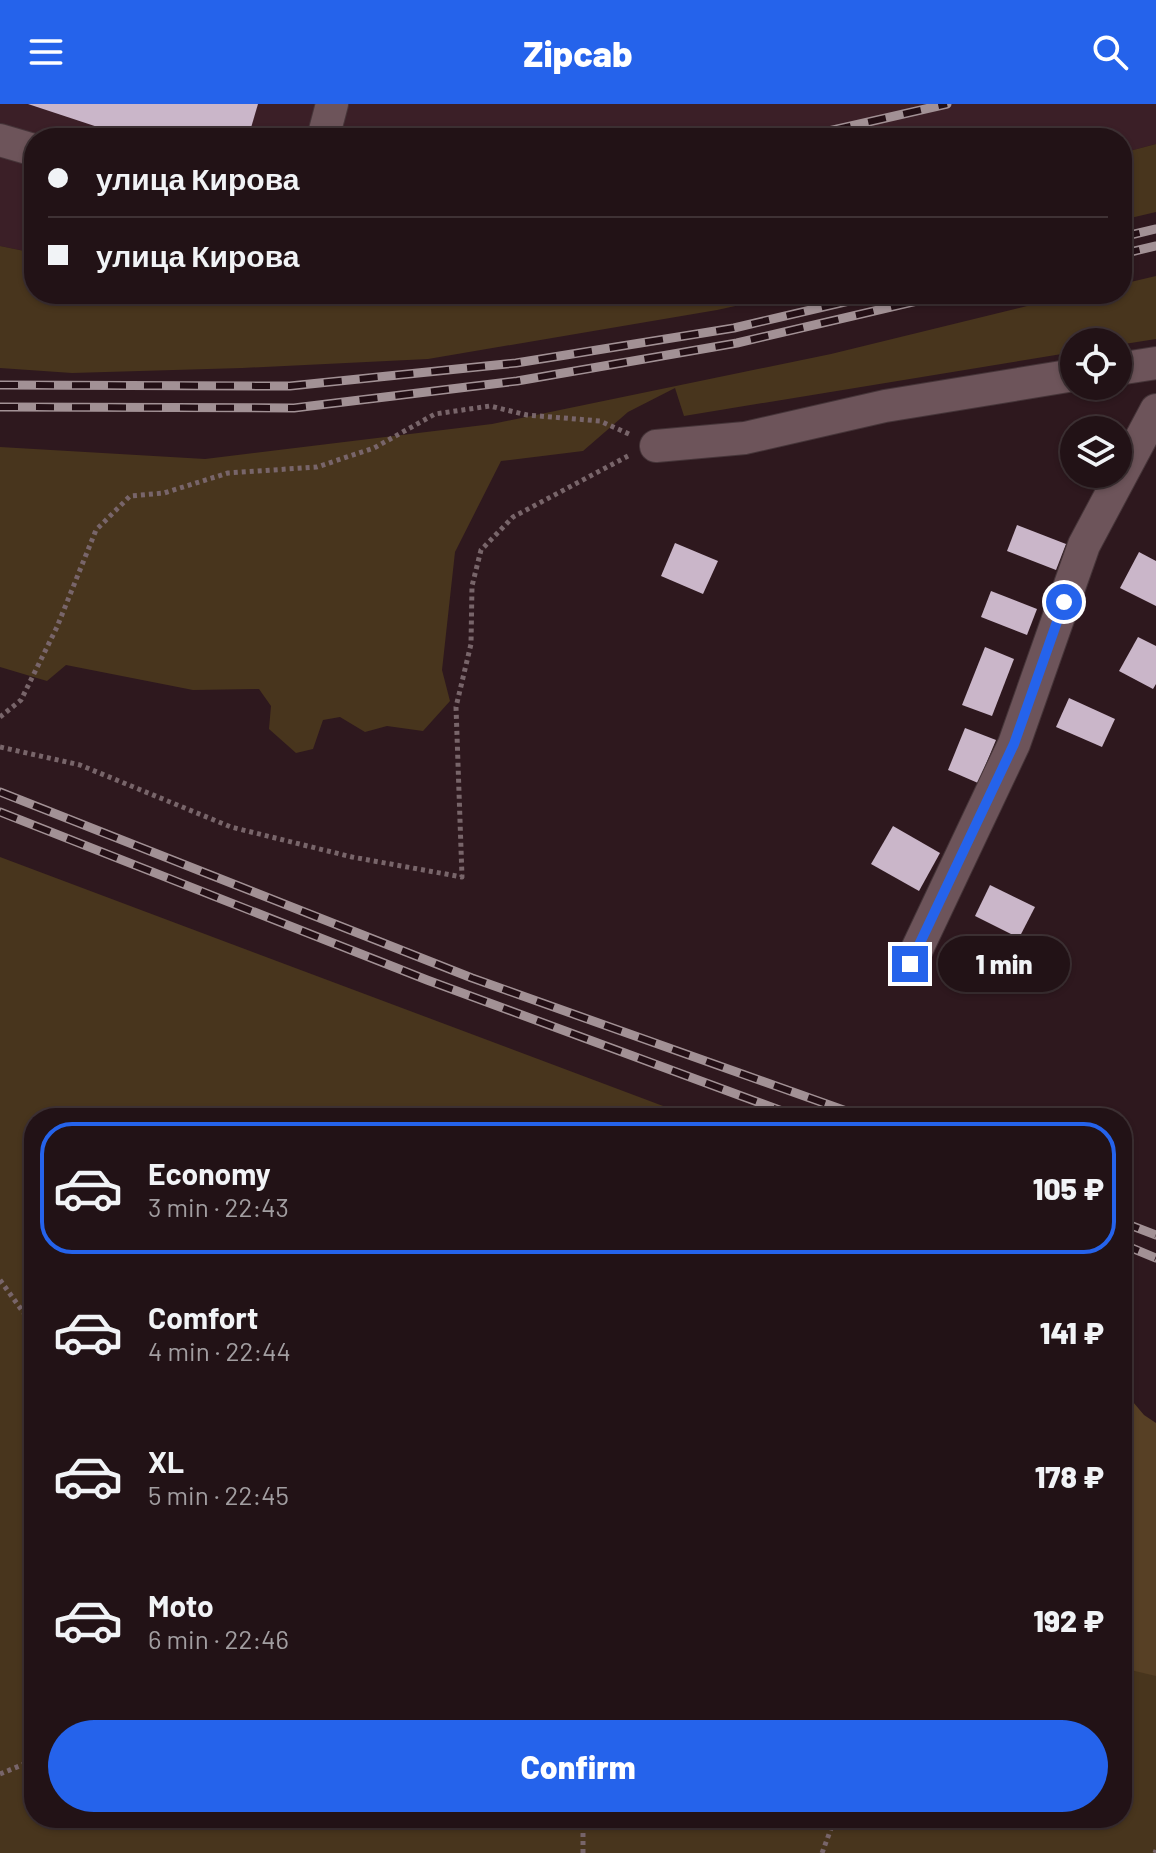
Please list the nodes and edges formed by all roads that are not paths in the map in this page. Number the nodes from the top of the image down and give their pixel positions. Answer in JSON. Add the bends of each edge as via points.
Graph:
{"nodes":[{"id":1,"x":332,"y":104,"type":"edge"},
{"id":2,"x":326,"y":128,"type":"edge"},
{"id":3,"x":0,"y":140,"type":"edge"},
{"id":4,"x":24,"y":147,"type":"edge"},
{"id":5,"x":1156,"y":363,"type":"edge"},
{"id":6,"x":1132,"y":367,"type":"edge"},
{"id":7,"x":1060,"y":377,"type":"edge"},
{"id":8,"x":1156,"y":410,"type":"edge"},
{"id":9,"x":656,"y":446,"type":"road end"},
{"id":10,"x":910,"y":964,"type":"dead end"}],
"edges":[{"from":1,"to":2,"type":"street"},
{"from":3,"to":4,"type":"street"},
{"from":5,"to":6,"type":"street"},
{"from":7,"to":9,"type":"street","via":[[885,406],[745,438]]},
{"from":8,"to":10,"type":"street","via":[[1084,545],[1014,744]]}]}
